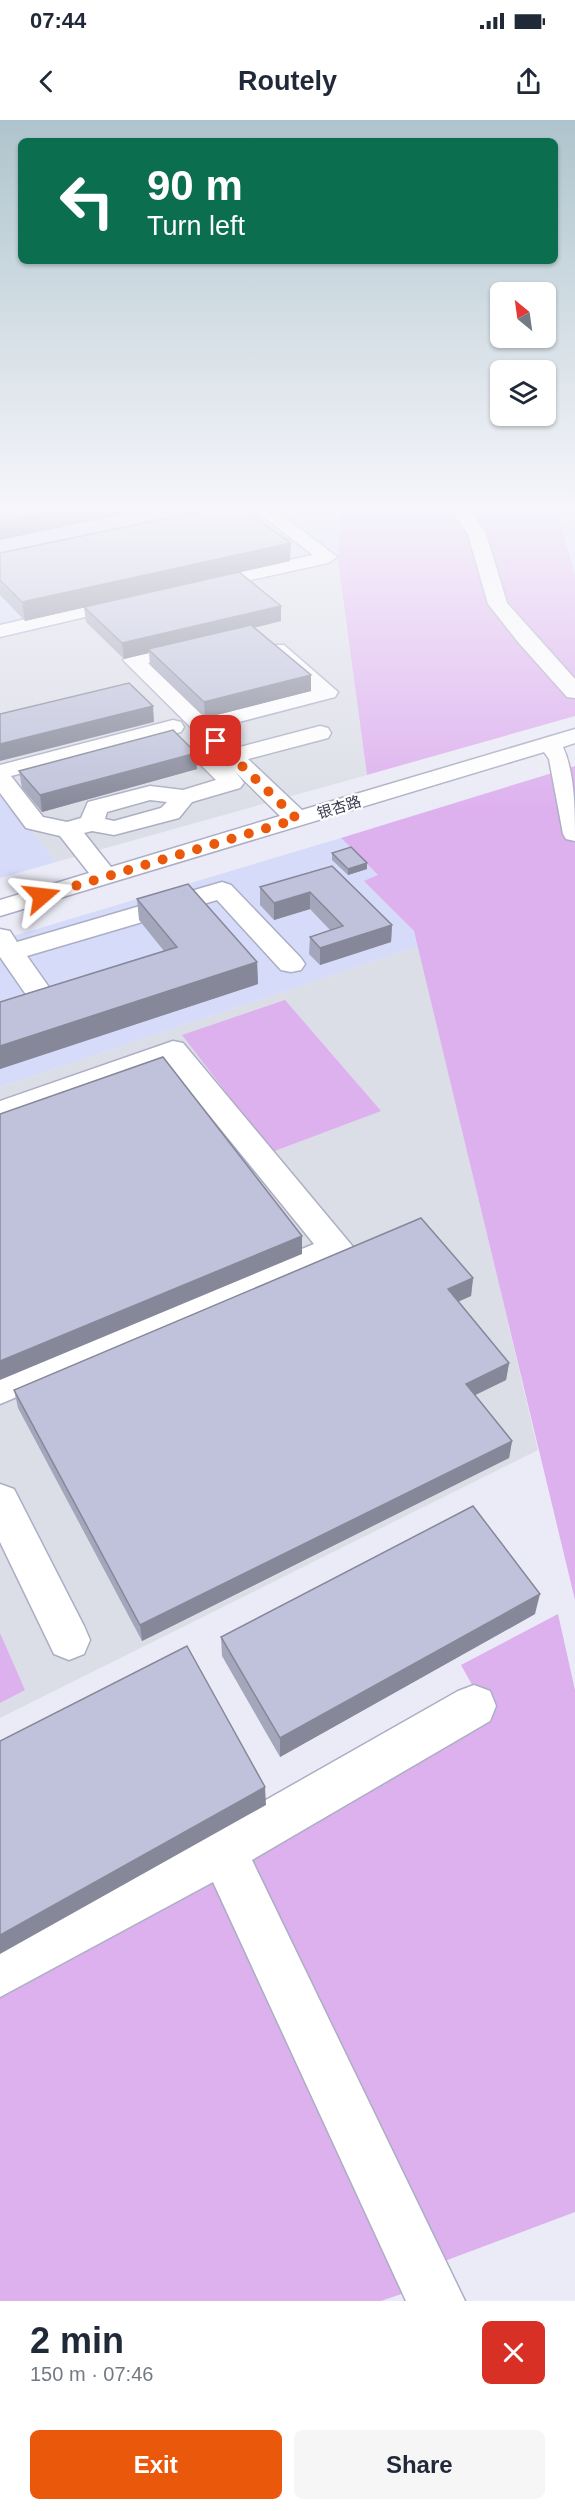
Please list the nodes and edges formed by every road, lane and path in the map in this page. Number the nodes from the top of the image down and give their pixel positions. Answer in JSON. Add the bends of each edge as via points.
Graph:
{"nodes":[{"id":1,"x":92,"y":610,"type":"edge"},
{"id":2,"x":503,"y":610,"type":"edge"},
{"id":3,"x":0,"y":631,"type":"edge"},
{"id":4,"x":265,"y":638,"type":"edge"},
{"id":5,"x":211,"y":641,"type":"edge"},
{"id":6,"x":131,"y":687,"type":"edge"},
{"id":7,"x":575,"y":692,"type":"edge"},
{"id":8,"x":200,"y":725,"type":"junction"},
{"id":9,"x":173,"y":727,"type":"junction"},
{"id":10,"x":320,"y":733,"type":"dead end"},
{"id":11,"x":575,"y":736,"type":"edge"},
{"id":12,"x":550,"y":744,"type":"junction"},
{"id":13,"x":231,"y":756,"type":"junction"},
{"id":14,"x":0,"y":772,"type":"edge"},
{"id":15,"x":0,"y":777,"type":"edge"},
{"id":16,"x":297,"y":819,"type":"junction"},
{"id":17,"x":79,"y":827,"type":"junction"},
{"id":18,"x":575,"y":834,"type":"edge"},
{"id":19,"x":106,"y":877,"type":"junction"},
{"id":20,"x":0,"y":908,"type":"edge"},
{"id":21,"x":5,"y":945,"type":"edge"},
{"id":22,"x":291,"y":964,"type":"dead end"},
{"id":23,"x":0,"y":1014,"type":"edge"},
{"id":24,"x":0,"y":1112,"type":"edge"},
{"id":25,"x":0,"y":1389,"type":"edge"},
{"id":26,"x":0,"y":1501,"type":"edge"},
{"id":27,"x":69,"y":1640,"type":"dead end"},
{"id":28,"x":474,"y":1706,"type":"dead end"},
{"id":29,"x":223,"y":1851,"type":"junction"},
{"id":30,"x":0,"y":1972,"type":"edge"},
{"id":31,"x":436,"y":2301,"type":"edge"}],
"edges":[{"from":1,"to":3,"type":"street"},
{"from":2,"to":7,"type":"street"},
{"from":4,"to":8,"type":"street","via":[[327,693]]},
{"from":5,"to":8,"type":"street","via":[[133,660]]},
{"from":6,"to":9,"type":"street"},
{"from":8,"to":13,"type":"street"},
{"from":9,"to":14,"type":"street"},
{"from":9,"to":17,"type":"street","via":[[232,783],[184,796],[150,793],[96,807]]},
{"from":10,"to":13,"type":"street"},
{"from":11,"to":12,"type":"street","name":"银杏路"},
{"from":12,"to":16,"type":"street","name":"银杏路"},
{"from":12,"to":18,"type":"street","via":[[560,759]]},
{"from":13,"to":16,"type":"street"},
{"from":15,"to":17,"type":"street","via":[[35,823]]},
{"from":16,"to":19,"type":"street","name":"银杏路"},
{"from":17,"to":19,"type":"street"},
{"from":19,"to":20,"type":"street","name":"银杏路"},
{"from":21,"to":22,"type":"street","via":[[222,890]]},
{"from":21,"to":23,"type":"street","via":[[44,1000]]},
{"from":24,"to":25,"type":"street","via":[[173,1050],[336,1248]]},
{"from":26,"to":27,"type":"street"},
{"from":28,"to":29,"type":"street"},
{"from":29,"to":30,"type":"street"},
{"from":29,"to":31,"type":"street"}]}
